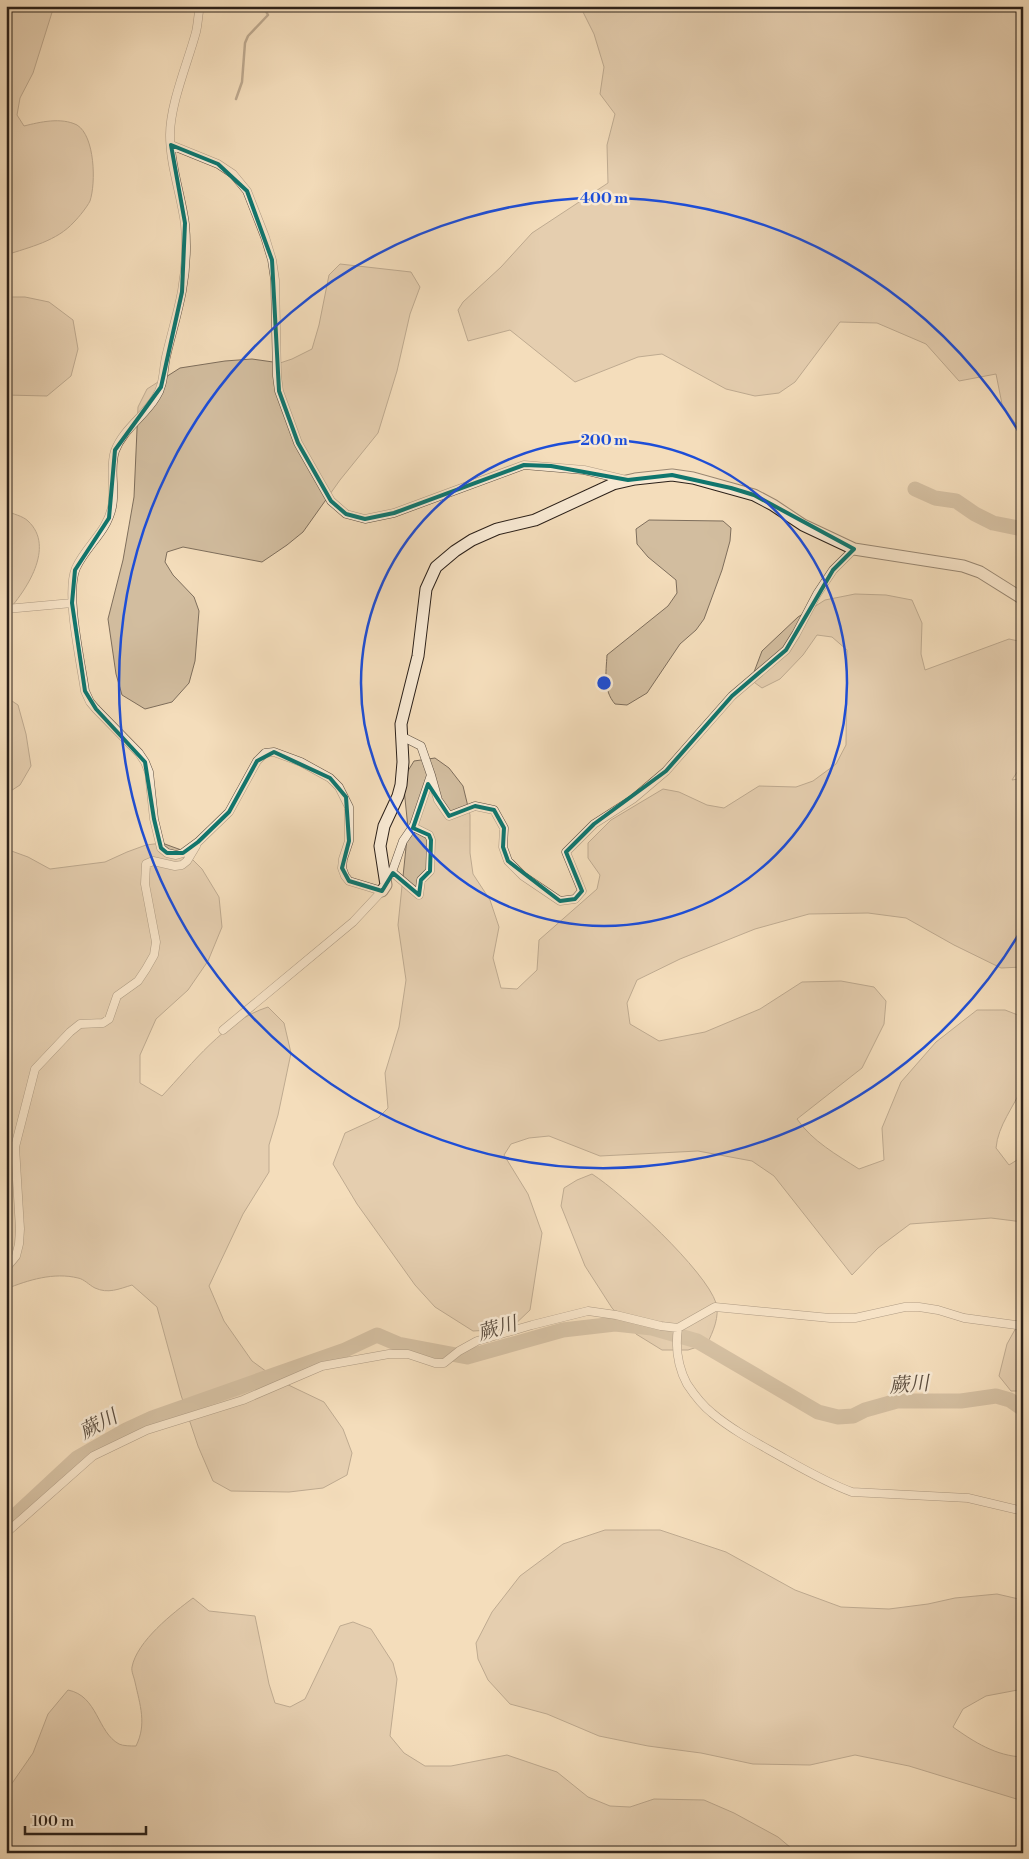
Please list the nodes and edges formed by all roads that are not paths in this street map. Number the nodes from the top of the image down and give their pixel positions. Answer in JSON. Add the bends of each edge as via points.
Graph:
{"nodes":[{"id":1,"x":200,"y":6,"type":"edge"},
{"id":2,"x":171,"y":145,"type":"junction"},
{"id":3,"x":628,"y":480,"type":"junction"},
{"id":4,"x":854,"y":549,"type":"junction"},
{"id":5,"x":1023,"y":599,"type":"edge"},
{"id":6,"x":72,"y":604,"type":"junction"},
{"id":7,"x":6,"y":609,"type":"edge"},
{"id":8,"x":401,"y":736,"type":"junction"},
{"id":9,"x":430,"y":775,"type":"junction"},
{"id":10,"x":412,"y":827,"type":"junction"},
{"id":11,"x":198,"y":842,"type":"junction"},
{"id":12,"x":389,"y":874,"type":"junction"},
{"id":13,"x":382,"y":891,"type":"junction"},
{"id":14,"x":223,"y":1030,"type":"dead end"},
{"id":15,"x":6,"y":1268,"type":"edge"},
{"id":16,"x":1023,"y":1326,"type":"edge"},
{"id":17,"x":678,"y":1328,"type":"junction"},
{"id":18,"x":1023,"y":1512,"type":"edge"},
{"id":19,"x":6,"y":1532,"type":"edge"}],
"edges":[{"from":1,"to":2,"type":"street","via":[[197,30],[176,100]]},
{"from":2,"to":3,"type":"street","via":[[218,164],[233,174],[247,191],[273,267],[279,391],[298,443],[331,501],[346,514],[365,519],[394,513],[524,465],[584,470]]},
{"from":2,"to":6,"type":"street","via":[[185,223],[182,292],[161,387],[116,450],[112,465],[113,505],[99,536],[75,570]]},
{"from":3,"to":4,"type":"street","via":[[672,475],[754,495],[803,525]]},
{"from":3,"to":8,"type":"street","via":[[535,520],[486,533],[455,550],[436,567],[426,589],[418,656]]},
{"from":4,"to":5,"type":"street","via":[[963,566],[980,572]]},
{"from":4,"to":9,"type":"street","via":[[833,570],[786,650],[732,696],[666,771],[633,799],[594,824],[566,852],[582,891],[575,899],[560,901],[523,876],[508,861],[503,847],[504,828],[494,810],[475,806],[449,816],[438,800]]},
{"from":6,"to":7,"type":"street"},
{"from":6,"to":11,"type":"street","via":[[85,691],[90,702],[145,762],[161,848],[176,855]]},
{"from":8,"to":9,"type":"street","via":[[421,746]]},
{"from":8,"to":12,"type":"street","via":[[401,785],[384,826],[380,846],[381,859]]},
{"from":9,"to":10,"type":"street"},
{"from":10,"to":12,"type":"street"},
{"from":10,"to":12,"type":"street","via":[[429,835],[431,840],[430,871],[421,880],[419,895]]},
{"from":11,"to":13,"type":"street","via":[[228,812],[257,760],[265,753],[280,753],[330,778],[339,787],[350,814],[349,841],[342,868],[345,876],[349,881]]},
{"from":11,"to":15,"type":"street","via":[[182,865],[153,861],[146,864],[145,884],[156,942],[154,955],[138,981],[117,996],[109,1019],[102,1023],[80,1024],[35,1069],[15,1147],[19,1244],[16,1256]]},
{"from":12,"to":13,"type":"street"},
{"from":13,"to":14,"type":"street","via":[[353,922]]},
{"from":16,"to":17,"type":"street","via":[[964,1318],[919,1307],[855,1318],[830,1318],[716,1307]]},
{"from":17,"to":18,"type":"street","via":[[677,1360],[687,1384],[711,1412],[757,1442],[839,1487],[852,1492],[968,1498]]},
{"from":17,"to":19,"type":"street","via":[[588,1311],[477,1341],[444,1363],[408,1354],[389,1354],[322,1366],[242,1400],[147,1430],[105,1449]]}]}
